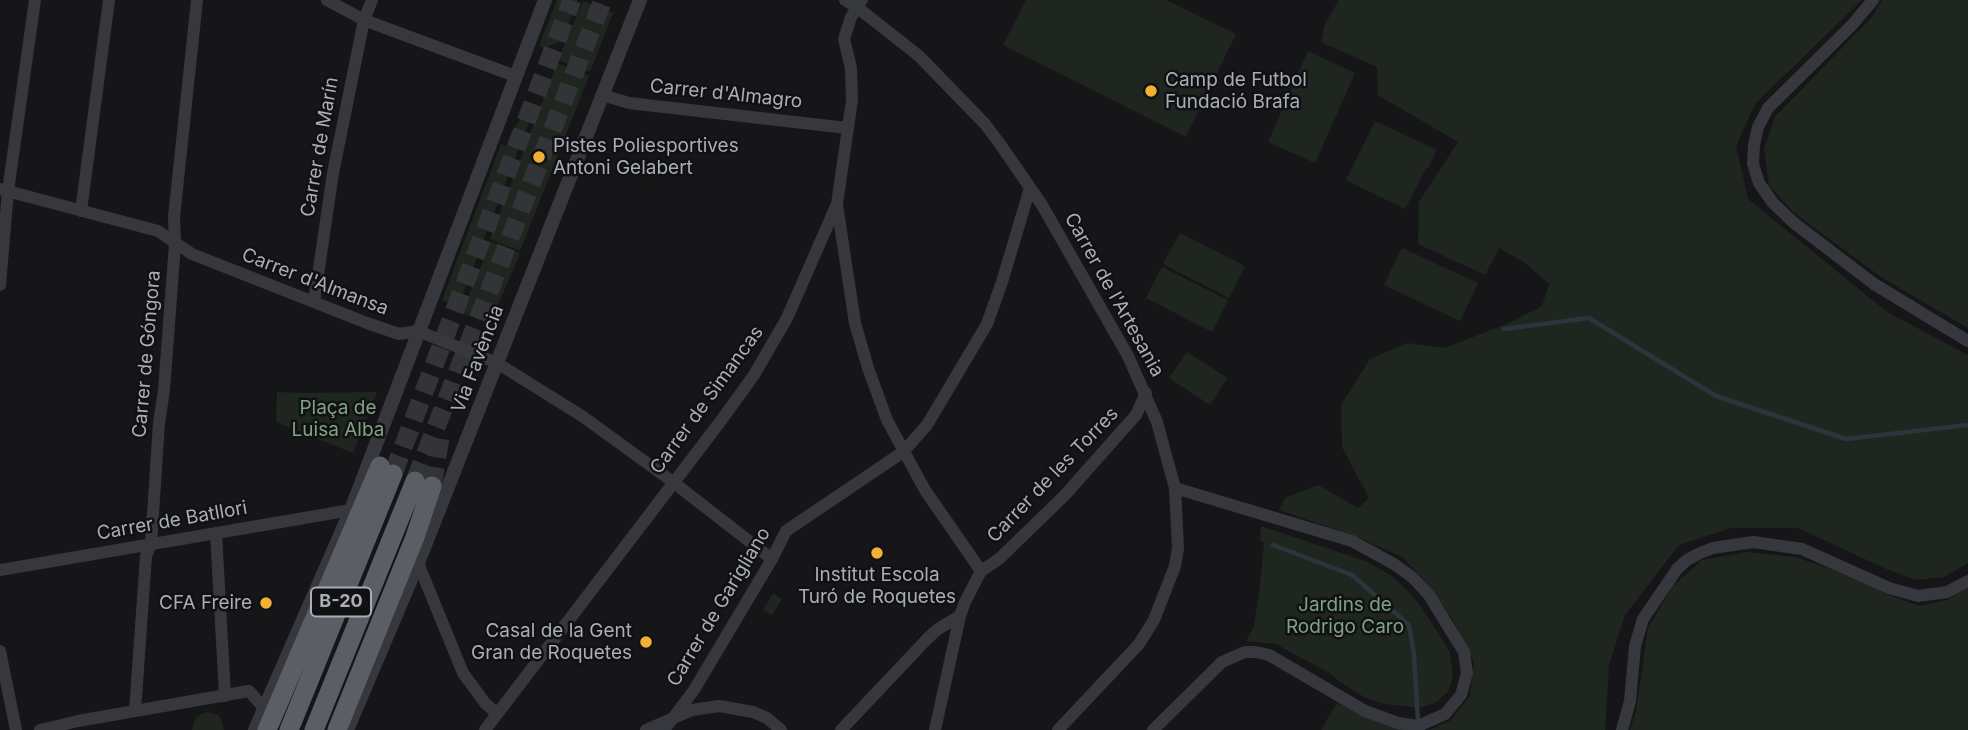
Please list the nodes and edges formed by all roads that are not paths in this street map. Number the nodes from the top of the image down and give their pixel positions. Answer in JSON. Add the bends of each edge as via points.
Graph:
{"nodes":[{"id":1,"x":34,"y":0,"type":"edge"},
{"id":2,"x":110,"y":0,"type":"edge"},
{"id":3,"x":197,"y":0,"type":"edge"},
{"id":4,"x":327,"y":0,"type":"edge"},
{"id":5,"x":372,"y":0,"type":"edge"},
{"id":6,"x":545,"y":0,"type":"edge"},
{"id":7,"x":640,"y":0,"type":"edge"},
{"id":8,"x":845,"y":0,"type":"edge"},
{"id":9,"x":1873,"y":0,"type":"edge"},
{"id":10,"x":860,"y":4,"type":"edge"},
{"id":11,"x":364,"y":20,"type":"junction"},
{"id":12,"x":515,"y":76,"type":"junction"},
{"id":13,"x":602,"y":95,"type":"junction"},
{"id":14,"x":847,"y":128,"type":"junction"},
{"id":15,"x":1030,"y":188,"type":"junction"},
{"id":16,"x":4,"y":190,"type":"edge"},
{"id":17,"x":837,"y":204,"type":"junction"},
{"id":18,"x":81,"y":211,"type":"junction"},
{"id":19,"x":175,"y":244,"type":"junction"},
{"id":20,"x":0,"y":285,"type":"edge"},
{"id":21,"x":314,"y":302,"type":"junction"},
{"id":22,"x":418,"y":331,"type":"junction"},
{"id":23,"x":1968,"y":341,"type":"edge"},
{"id":24,"x":497,"y":363,"type":"junction"},
{"id":25,"x":1146,"y":393,"type":"junction"},
{"id":26,"x":903,"y":452,"type":"junction"},
{"id":27,"x":673,"y":482,"type":"junction"},
{"id":28,"x":1175,"y":488,"type":"junction"},
{"id":29,"x":351,"y":510,"type":"junction"},
{"id":30,"x":216,"y":533,"type":"junction"},
{"id":31,"x":151,"y":544,"type":"junction"},
{"id":32,"x":772,"y":559,"type":"junction"},
{"id":33,"x":418,"y":563,"type":"junction"},
{"id":34,"x":0,"y":570,"type":"edge"},
{"id":35,"x":981,"y":571,"type":"junction"},
{"id":36,"x":1968,"y":581,"type":"edge"},
{"id":37,"x":960,"y":616,"type":"junction"},
{"id":38,"x":0,"y":652,"type":"edge"},
{"id":39,"x":225,"y":696,"type":"junction"},
{"id":40,"x":264,"y":708,"type":"junction"},
{"id":41,"x":135,"y":711,"type":"junction"},
{"id":42,"x":498,"y":714,"type":"junction"},
{"id":43,"x":674,"y":716,"type":"junction"},
{"id":44,"x":1158,"y":726,"type":"edge"},
{"id":45,"x":16,"y":730,"type":"edge"},
{"id":46,"x":40,"y":730,"type":"edge"},
{"id":47,"x":255,"y":730,"type":"edge"},
{"id":48,"x":267,"y":730,"type":"edge"},
{"id":49,"x":289,"y":730,"type":"edge"},
{"id":50,"x":314,"y":730,"type":"edge"},
{"id":51,"x":337,"y":730,"type":"edge"},
{"id":52,"x":347,"y":730,"type":"edge"},
{"id":53,"x":485,"y":730,"type":"edge"},
{"id":54,"x":646,"y":730,"type":"edge"},
{"id":55,"x":664,"y":730,"type":"edge"},
{"id":56,"x":781,"y":730,"type":"edge"},
{"id":57,"x":841,"y":730,"type":"edge"},
{"id":58,"x":935,"y":730,"type":"edge"},
{"id":59,"x":1058,"y":730,"type":"edge"},
{"id":60,"x":1622,"y":730,"type":"edge"}],
"edges":[{"from":1,"to":16,"type":"street"},
{"from":2,"to":18,"type":"street"},
{"from":3,"to":19,"type":"street","name":"Carrer de Góngora"},
{"from":4,"to":11,"type":"street"},
{"from":5,"to":11,"type":"street","name":"Carrer de Marín"},
{"from":6,"to":12,"type":"street"},
{"from":7,"to":13,"type":"street","name":"Via Favència"},
{"from":8,"to":10,"type":"street","name":"Carrer de l'Artesania"},
{"from":9,"to":23,"type":"street","via":[[1768,108],[1758,127],[1753,164],[1759,183],[1794,223],[1874,284]]},
{"from":10,"to":14,"type":"street","name":"Carrer de Simancas","via":[[844,39],[852,84]]},
{"from":10,"to":15,"type":"street","name":"Carrer de l'Artesania","via":[[979,118]]},
{"from":11,"to":12,"type":"street"},
{"from":11,"to":21,"type":"street","name":"Carrer de Marín","via":[[332,173]]},
{"from":12,"to":22,"type":"street"},
{"from":13,"to":14,"type":"street","name":"Carrer d'Almagro","via":[[629,103]]},
{"from":13,"to":24,"type":"street","name":"Via Favència"},
{"from":14,"to":17,"type":"street","name":"Carrer de Simancas"},
{"from":15,"to":25,"type":"street","name":"Carrer de l'Artesania"},
{"from":15,"to":26,"type":"street","name":"Carrer de Garigliano","via":[[987,324],[927,425]]},
{"from":16,"to":18,"type":"street","name":"Carrer d'Almansa"},
{"from":16,"to":20,"type":"street"},
{"from":17,"to":26,"type":"street","via":[[860,346]]},
{"from":17,"to":27,"type":"street","name":"Carrer de Simancas","via":[[770,349]]},
{"from":18,"to":19,"type":"street","name":"Carrer d'Almansa","via":[[158,231]]},
{"from":19,"to":21,"type":"street","name":"Carrer d'Almansa"},
{"from":19,"to":31,"type":"street","name":"Carrer de Góngora"},
{"from":21,"to":22,"type":"street","name":"Carrer d'Almansa","via":[[399,334]]},
{"from":22,"to":24,"type":"street","name":"Carrer d'Almansa"},
{"from":22,"to":29,"type":"street"},
{"from":24,"to":27,"type":"street","name":"Carrer d'Almansa","via":[[582,416]]},
{"from":24,"to":33,"type":"street","name":"Via Favència"},
{"from":25,"to":28,"type":"street","name":"Carrer de l'Artesania"},
{"from":25,"to":35,"type":"street","name":"Carrer de les Torres","via":[[1136,415],[1064,496]]},
{"from":26,"to":32,"type":"street","name":"Carrer de Garigliano","via":[[786,531]]},
{"from":26,"to":35,"type":"street"},
{"from":27,"to":32,"type":"street","name":"Carrer d'Almansa"},
{"from":27,"to":42,"type":"street","name":"Carrer de Simancas"},
{"from":28,"to":44,"type":"street","via":[[1352,541],[1394,564],[1429,595],[1464,652],[1467,673],[1461,695],[1446,713],[1419,726],[1364,711],[1269,655],[1245,652],[1222,662]]},
{"from":28,"to":59,"type":"street","name":"Carrer de l'Artesania","via":[[1178,548],[1154,620],[1130,655]]},
{"from":29,"to":30,"type":"street","name":"Carrer de Batllori"},
{"from":29,"to":40,"type":"street"},
{"from":30,"to":31,"type":"street","name":"Carrer de Batllori"},
{"from":30,"to":39,"type":"street"},
{"from":31,"to":34,"type":"street","name":"Carrer de Batllori"},
{"from":31,"to":41,"type":"street","name":"Carrer de Góngora","via":[[146,556]]},
{"from":32,"to":43,"type":"street","name":"Carrer de Garigliano"},
{"from":33,"to":42,"type":"street","via":[[463,673]]},
{"from":33,"to":52,"type":"street","name":"Via Favència"},
{"from":35,"to":37,"type":"street","name":"Carrer de les Torres"},
{"from":36,"to":60,"type":"street","via":[[1947,592],[1918,596],[1802,549],[1753,542],[1700,553],[1677,569],[1643,619]]},
{"from":37,"to":57,"type":"street","via":[[928,638]]},
{"from":37,"to":58,"type":"street","name":"Carrer de les Torres"},
{"from":38,"to":45,"type":"street"},
{"from":39,"to":40,"type":"street","via":[[249,691]]},
{"from":39,"to":41,"type":"street"},
{"from":40,"to":47,"type":"street"},
{"from":41,"to":46,"type":"street"},
{"from":42,"to":53,"type":"street","name":"Carrer de Simancas"},
{"from":43,"to":54,"type":"street"},
{"from":43,"to":55,"type":"street","name":"Carrer de Garigliano"},
{"from":43,"to":56,"type":"street","via":[[703,707],[736,708],[767,718]]},
{"from":48,"to":49,"type":"highway","number":"B-20","via":[[386,470]]},
{"from":50,"to":51,"type":"highway","number":"B-20","via":[[423,484],[415,537]]}]}
